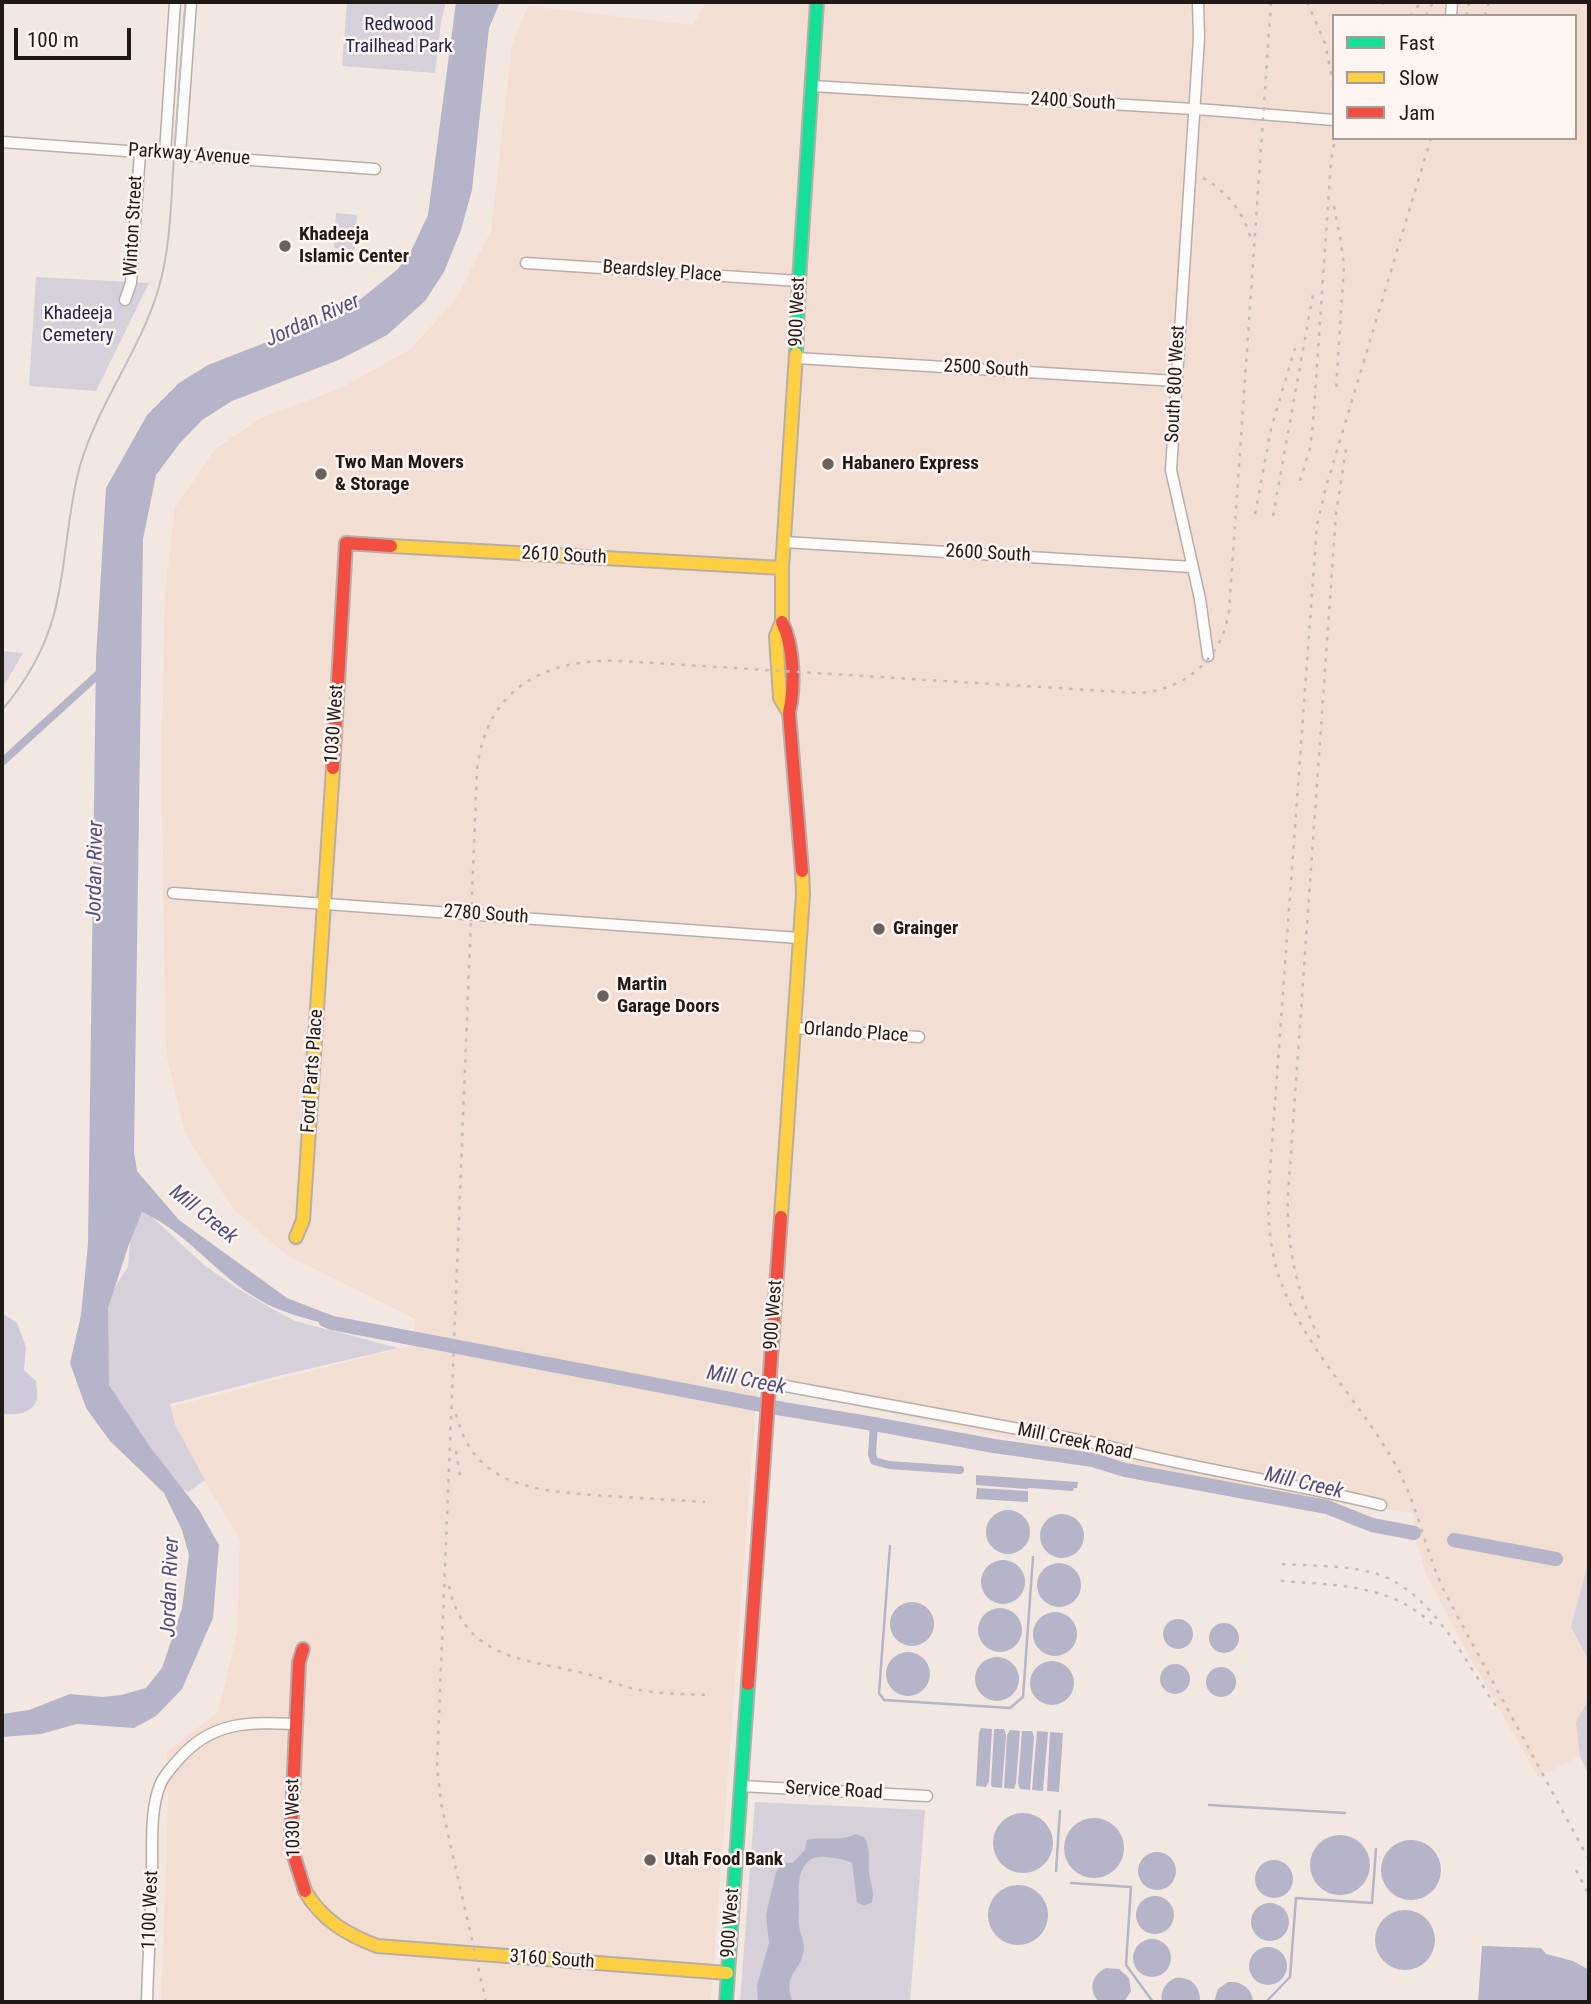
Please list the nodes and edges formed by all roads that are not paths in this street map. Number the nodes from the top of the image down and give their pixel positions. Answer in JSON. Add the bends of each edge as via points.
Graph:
{"nodes":[{"id":1,"x":175,"y":2,"type":"edge"},
{"id":2,"x":191,"y":2,"type":"edge"},
{"id":3,"x":817,"y":2,"type":"edge"},
{"id":4,"x":1198,"y":2,"type":"edge"},
{"id":5,"x":812,"y":86,"type":"junction"},
{"id":6,"x":1194,"y":109,"type":"junction"},
{"id":7,"x":1332,"y":120,"type":"edge"},
{"id":8,"x":2,"y":142,"type":"edge"},
{"id":9,"x":140,"y":152,"type":"junction"},
{"id":10,"x":165,"y":153,"type":"junction"},
{"id":11,"x":180,"y":155,"type":"junction"},
{"id":12,"x":375,"y":169,"type":"dead end"},
{"id":13,"x":526,"y":263,"type":"dead end"},
{"id":14,"x":799,"y":281,"type":"junction"},
{"id":15,"x":125,"y":300,"type":"dead end"},
{"id":16,"x":796,"y":358,"type":"junction"},
{"id":17,"x":1176,"y":381,"type":"junction"},
{"id":18,"x":784,"y":542,"type":"junction"},
{"id":19,"x":346,"y":543,"type":"joint"},
{"id":20,"x":1192,"y":567,"type":"junction"},
{"id":21,"x":782,"y":568,"type":"junction"},
{"id":22,"x":1208,"y":656,"type":"dead end"},
{"id":23,"x":173,"y":893,"type":"dead end"},
{"id":24,"x":325,"y":904,"type":"junction"},
{"id":25,"x":799,"y":938,"type":"junction"},
{"id":26,"x":793,"y":1028,"type":"junction"},
{"id":27,"x":919,"y":1037,"type":"dead end"},
{"id":28,"x":296,"y":1237,"type":"dead end"},
{"id":29,"x":769,"y":1383,"type":"junction"},
{"id":30,"x":1381,"y":1505,"type":"dead end"},
{"id":31,"x":303,"y":1649,"type":"dead end"},
{"id":32,"x":296,"y":1724,"type":"junction"},
{"id":33,"x":741,"y":1786,"type":"junction"},
{"id":34,"x":926,"y":1796,"type":"dead end"},
{"id":35,"x":377,"y":1947,"type":"joint"},
{"id":36,"x":727,"y":1973,"type":"junction"},
{"id":37,"x":147,"y":2002,"type":"edge"},
{"id":38,"x":726,"y":2002,"type":"edge"}],
"edges":[{"from":1,"to":10,"type":"street"},
{"from":2,"to":11,"type":"street"},
{"from":3,"to":5,"type":"main road","name":"900 West"},
{"from":4,"to":6,"type":"street","name":"South 800 West"},
{"from":5,"to":6,"type":"street","name":"2400 South"},
{"from":5,"to":14,"type":"main road","name":"900 West"},
{"from":6,"to":7,"type":"street","name":"2400 South"},
{"from":6,"to":17,"type":"street","name":"South 800 West"},
{"from":8,"to":9,"type":"street","name":"Parkway Avenue"},
{"from":9,"to":10,"type":"street","name":"Parkway Avenue"},
{"from":9,"to":15,"type":"street","name":"Winton Street","via":[[131,283]]},
{"from":10,"to":11,"type":"street","name":"Parkway Avenue"},
{"from":11,"to":12,"type":"street","name":"Parkway Avenue"},
{"from":13,"to":14,"type":"street","name":"Beardsley Place"},
{"from":14,"to":16,"type":"main road","name":"900 West"},
{"from":16,"to":17,"type":"street","name":"2500 South"},
{"from":16,"to":18,"type":"main road","name":"900 West"},
{"from":17,"to":20,"type":"street","name":"South 800 West","via":[[1171,470]]},
{"from":18,"to":20,"type":"street","name":"2600 South"},
{"from":18,"to":21,"type":"main road","name":"900 West"},
{"from":19,"to":21,"type":"main road","name":"2610 South"},
{"from":19,"to":24,"type":"main road","name":"1030 West"},
{"from":20,"to":22,"type":"street","name":"South 800 West"},
{"from":21,"to":25,"type":"main road","name":"900 West","via":[[782,622],[776,636],[780,698],[789,713],[802,854]]},
{"from":23,"to":24,"type":"street","name":"2780 South"},
{"from":24,"to":25,"type":"street","name":"2780 South"},
{"from":24,"to":28,"type":"main road","name":"Ford Parts Place","via":[[303,1220]]},
{"from":25,"to":26,"type":"main road","name":"900 West"},
{"from":26,"to":27,"type":"street","name":"Orlando Place"},
{"from":26,"to":29,"type":"main road","name":"900 West"},
{"from":29,"to":30,"type":"street","name":"Mill Creek Road","via":[[1095,1443]]},
{"from":29,"to":33,"type":"main road","name":"900 West"},
{"from":31,"to":32,"type":"main road","name":"1030 West"},
{"from":32,"to":35,"type":"main road","name":"1030 West","via":[[291,1835],[296,1874],[310,1902],[326,1920]]},
{"from":32,"to":37,"type":"street","name":"1100 West","via":[[250,1722],[208,1734],[188,1748],[161,1784],[154,1817]]},
{"from":33,"to":34,"type":"street","name":"Service Road"},
{"from":33,"to":36,"type":"main road","name":"900 West"},
{"from":35,"to":36,"type":"main road","name":"3160 South"},
{"from":36,"to":38,"type":"main road","name":"900 West"}]}
